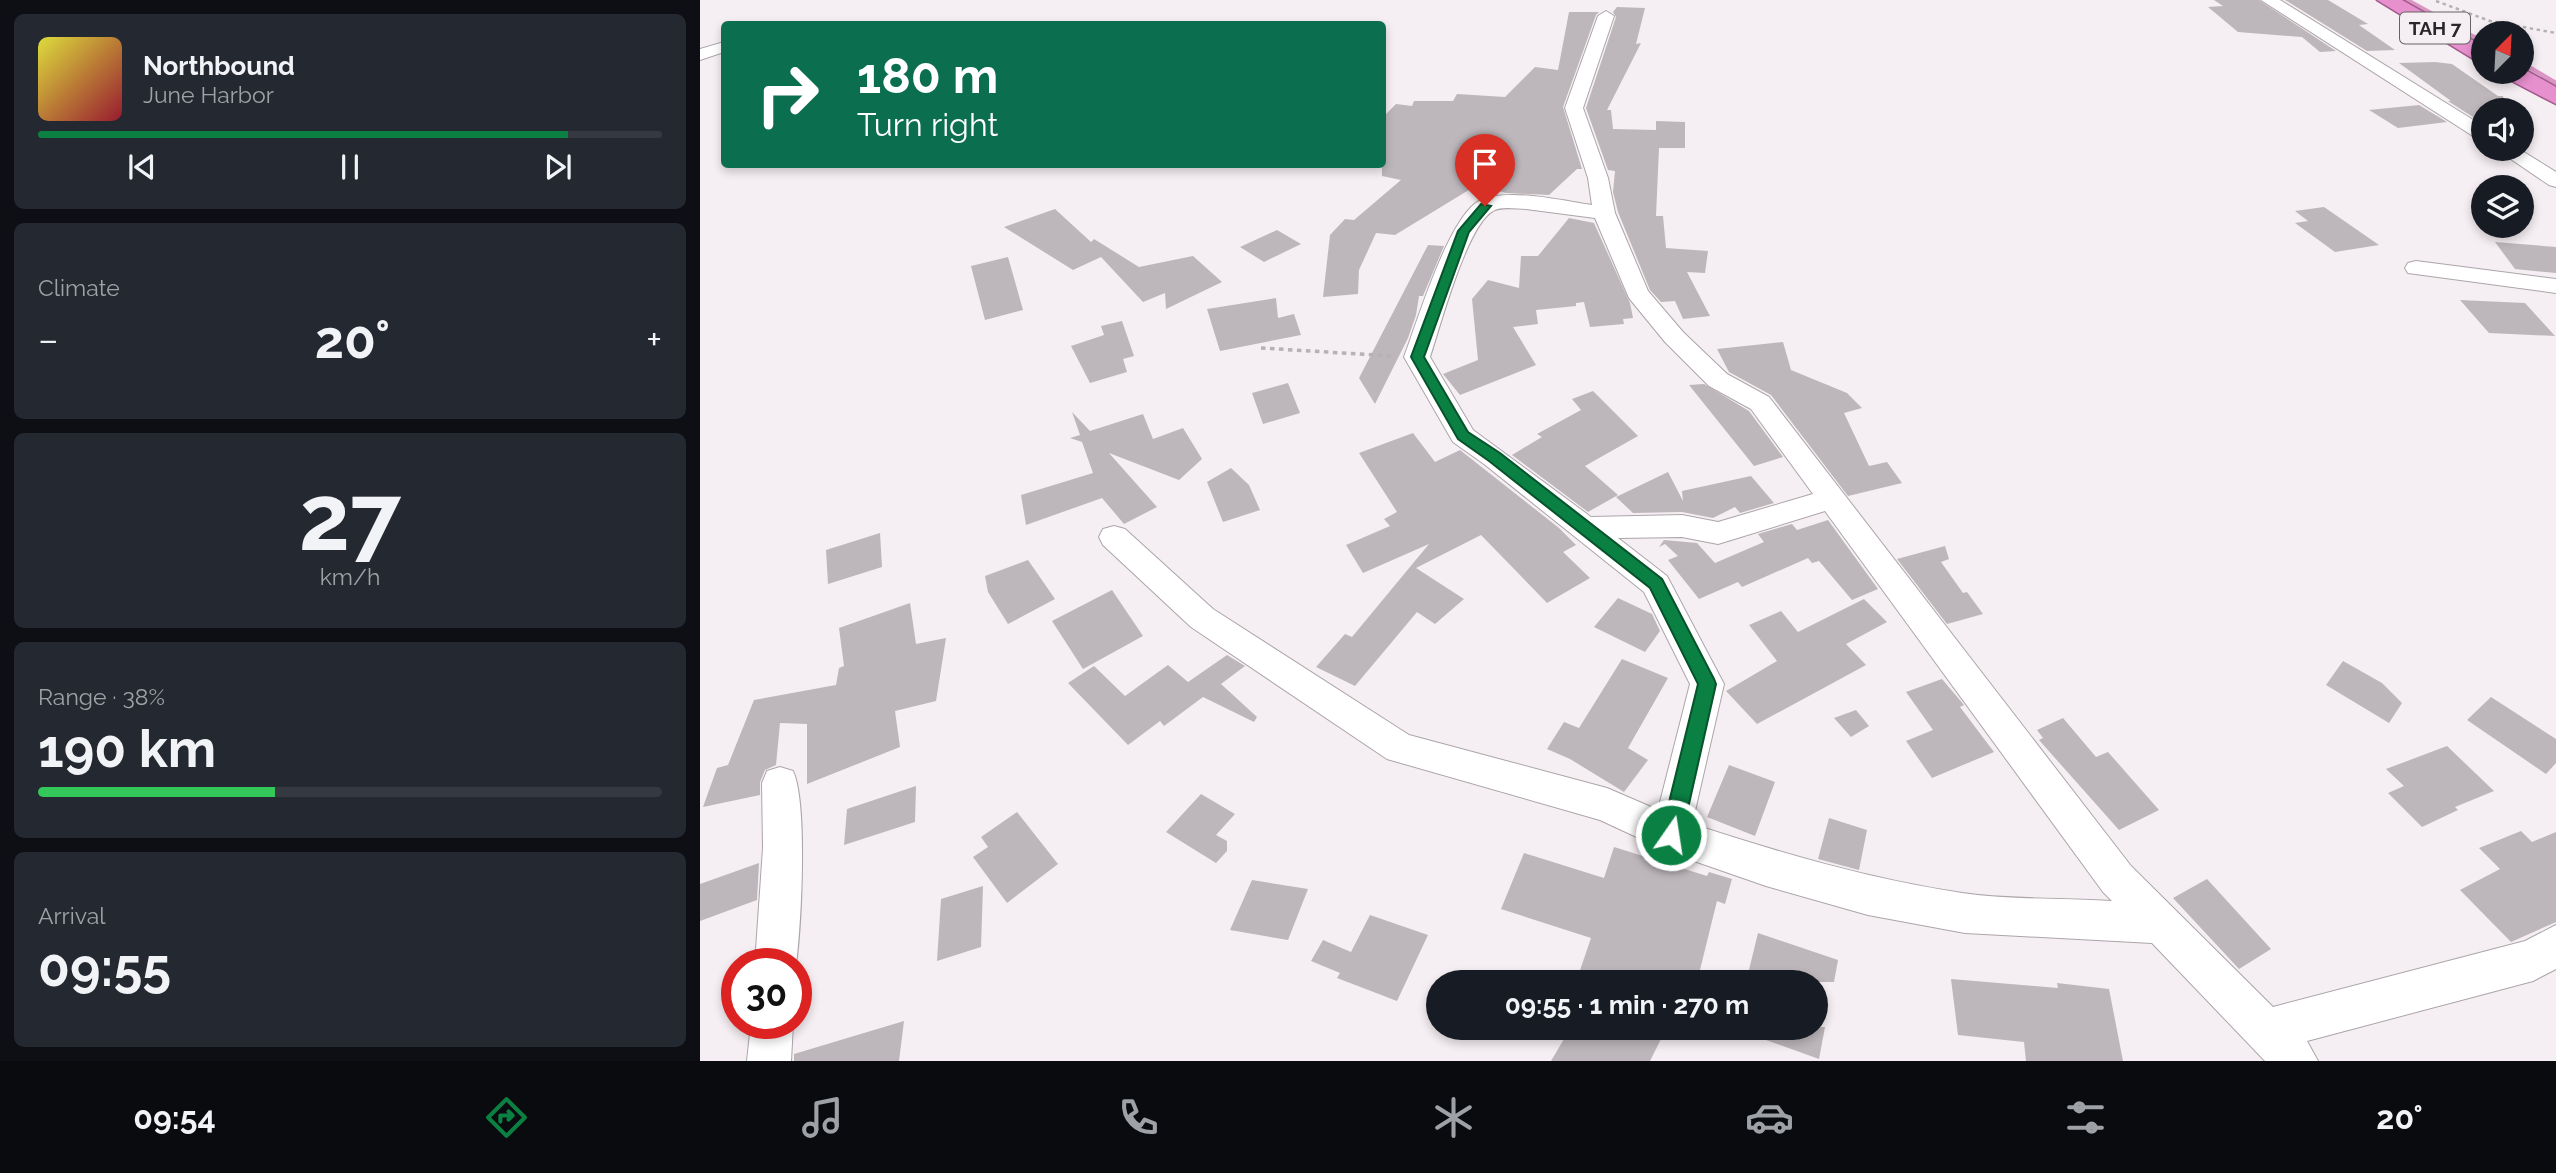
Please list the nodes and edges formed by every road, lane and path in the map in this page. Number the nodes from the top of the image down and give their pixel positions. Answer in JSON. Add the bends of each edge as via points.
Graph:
{"nodes":[{"id":1,"x":2269,"y":0,"type":"edge"},
{"id":2,"x":2387,"y":0,"type":"edge"},
{"id":3,"x":2434,"y":0,"type":"edge"},
{"id":4,"x":1606,"y":16,"type":"dead end"},
{"id":5,"x":2556,"y":33,"type":"edge"},
{"id":6,"x":721,"y":48,"type":"edge"},
{"id":7,"x":2471,"y":48,"type":"edge"},
{"id":8,"x":700,"y":55,"type":"edge"},
{"id":9,"x":2533,"y":84,"type":"edge"},
{"id":10,"x":2556,"y":97,"type":"edge"},
{"id":11,"x":2471,"y":126,"type":"edge"},
{"id":12,"x":2525,"y":161,"type":"edge"},
{"id":13,"x":2556,"y":181,"type":"edge"},
{"id":14,"x":1604,"y":213,"type":"junction"},
{"id":15,"x":2416,"y":268,"type":"dead end"},
{"id":16,"x":2556,"y":286,"type":"edge"},
{"id":17,"x":1261,"y":348,"type":"dead end"},
{"id":18,"x":1418,"y":357,"type":"junction"},
{"id":19,"x":1831,"y":499,"type":"junction"},
{"id":20,"x":1583,"y":528,"type":"junction"},
{"id":21,"x":1114,"y":537,"type":"dead end"},
{"id":22,"x":780,"y":783,"type":"dead end"},
{"id":23,"x":1671,"y":835,"type":"junction"},
{"id":24,"x":2163,"y":924,"type":"junction"},
{"id":25,"x":2556,"y":946,"type":"edge"},
{"id":26,"x":777,"y":948,"type":"edge"},
{"id":27,"x":2265,"y":1031,"type":"junction"},
{"id":28,"x":771,"y":1039,"type":"edge"},
{"id":29,"x":769,"y":1061,"type":"edge"},
{"id":30,"x":2296,"y":1061,"type":"edge"}],
"edges":[{"from":1,"to":11,"type":"street"},
{"from":2,"to":7,"type":"highway","number":"TAH 7"},
{"from":3,"to":5,"type":"path","via":[[2490,21]]},
{"from":4,"to":14,"type":"street","via":[[1574,108],[1598,178]]},
{"from":6,"to":8,"type":"street"},
{"from":9,"to":10,"type":"highway"},
{"from":12,"to":13,"type":"street"},
{"from":14,"to":18,"type":"street","via":[[1506,202],[1485,206],[1463,231]]},
{"from":14,"to":19,"type":"street","via":[[1637,293],[1718,380],[1760,403]]},
{"from":15,"to":16,"type":"street"},
{"from":17,"to":18,"type":"path"},
{"from":18,"to":20,"type":"street","via":[[1463,436]]},
{"from":19,"to":20,"type":"street","via":[[1718,533],[1682,526]]},
{"from":19,"to":24,"type":"street","via":[[2117,879]]},
{"from":20,"to":23,"type":"street","via":[[1656,584],[1707,684]]},
{"from":21,"to":23,"type":"street","via":[[1202,618],[1400,748],[1606,805]]},
{"from":22,"to":26,"type":"street"},
{"from":23,"to":24,"type":"street","via":[[1868,896],[1965,913]]},
{"from":24,"to":27,"type":"street"},
{"from":25,"to":27,"type":"street","via":[[2533,960]]},
{"from":27,"to":30,"type":"street"},
{"from":28,"to":29,"type":"street"}]}
